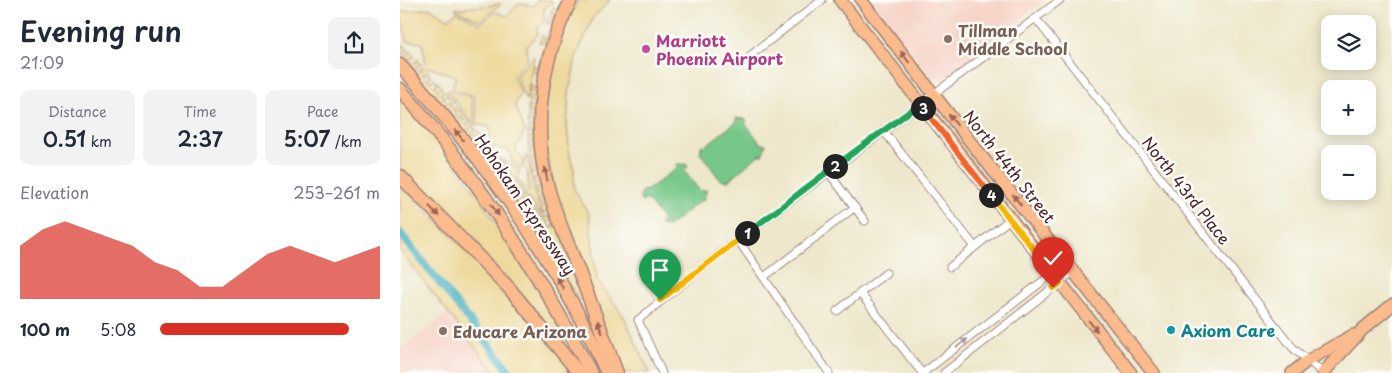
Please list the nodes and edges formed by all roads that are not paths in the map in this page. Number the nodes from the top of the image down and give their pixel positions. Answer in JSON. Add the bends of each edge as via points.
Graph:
{"nodes":[{"id":1,"x":571,"y":0,"type":"edge"},
{"id":2,"x":822,"y":0,"type":"edge"},
{"id":3,"x":840,"y":0,"type":"edge"},
{"id":4,"x":853,"y":0,"type":"edge"},
{"id":5,"x":861,"y":0,"type":"edge"},
{"id":6,"x":1060,"y":0,"type":"edge"},
{"id":7,"x":1036,"y":18,"type":"junction"},
{"id":8,"x":894,"y":42,"type":"junction"},
{"id":9,"x":751,"y":55,"type":"dead end"},
{"id":10,"x":400,"y":65,"type":"edge"},
{"id":11,"x":400,"y":89,"type":"edge"},
{"id":12,"x":934,"y":96,"type":"junction"},
{"id":13,"x":920,"y":104,"type":"junction"},
{"id":14,"x":883,"y":130,"type":"junction"},
{"id":15,"x":828,"y":172,"type":"junction"},
{"id":16,"x":400,"y":176,"type":"edge"},
{"id":17,"x":854,"y":208,"type":"junction"},
{"id":18,"x":1010,"y":219,"type":"junction"},
{"id":19,"x":865,"y":221,"type":"dead end"},
{"id":20,"x":738,"y":240,"type":"junction"},
{"id":21,"x":975,"y":247,"type":"junction"},
{"id":22,"x":950,"y":267,"type":"dead end"},
{"id":23,"x":1073,"y":272,"type":"junction"},
{"id":24,"x":886,"y":274,"type":"dead end"},
{"id":25,"x":764,"y":277,"type":"junction"},
{"id":26,"x":1056,"y":278,"type":"junction"},
{"id":27,"x":860,"y":293,"type":"junction"},
{"id":28,"x":1392,"y":305,"type":"edge"},
{"id":29,"x":837,"y":311,"type":"dead end"},
{"id":30,"x":1363,"y":329,"type":"junction"},
{"id":31,"x":1307,"y":361,"type":"junction"},
{"id":32,"x":579,"y":373,"type":"edge"},
{"id":33,"x":591,"y":373,"type":"edge"},
{"id":34,"x":607,"y":373,"type":"edge"},
{"id":35,"x":617,"y":373,"type":"edge"},
{"id":36,"x":662,"y":373,"type":"edge"},
{"id":37,"x":829,"y":373,"type":"edge"},
{"id":38,"x":923,"y":373,"type":"edge"},
{"id":39,"x":944,"y":373,"type":"edge"},
{"id":40,"x":1131,"y":373,"type":"edge"},
{"id":41,"x":1154,"y":373,"type":"edge"},
{"id":42,"x":1292,"y":373,"type":"edge"},
{"id":43,"x":1323,"y":373,"type":"edge"}],
"edges":[{"from":35,"to":1,"type":"highway","one_way":true,"via":[[555,208],[542,154],[540,117],[545,72],[556,34]]},
{"from":2,"to":9,"type":"street"},
{"from":3,"to":13,"type":"main road","name":"North 44th Street"},
{"from":4,"to":8,"type":"main road"},
{"from":5,"to":8,"type":"main road","name":"North 44th Street"},
{"from":6,"to":7,"type":"street"},
{"from":7,"to":12,"type":"street"},
{"from":7,"to":31,"type":"street","name":"North 43rd Place","via":[[1293,348]]},
{"from":12,"to":8,"type":"main road","name":"North 44th Street","one_way":true},
{"from":34,"to":10,"type":"highway","name":"Hohokam Expressway","one_way":true,"via":[[567,295],[514,210],[466,144]]},
{"from":11,"to":33,"type":"highway","name":"Hohokam Expressway","one_way":true,"via":[[453,153],[510,233],[553,302]]},
{"from":12,"to":13,"type":"street"},
{"from":23,"to":12,"type":"main road","name":"North 44th Street","one_way":true},
{"from":13,"to":14,"type":"street"},
{"from":13,"to":18,"type":"main road","name":"North 44th Street"},
{"from":14,"to":15,"type":"street"},
{"from":14,"to":21,"type":"street"},
{"from":15,"to":17,"type":"street"},
{"from":15,"to":20,"type":"street"},
{"from":16,"to":32,"type":"highway","one_way":true,"via":[[509,288]]},
{"from":17,"to":19,"type":"street"},
{"from":17,"to":25,"type":"street"},
{"from":18,"to":21,"type":"street"},
{"from":18,"to":26,"type":"main road","name":"North 44th Street"},
{"from":20,"to":25,"type":"street"},
{"from":20,"to":36,"type":"street","via":[[638,320]]},
{"from":21,"to":22,"type":"street"},
{"from":23,"to":26,"type":"street"},
{"from":23,"to":41,"type":"main road","name":"North 44th Street"},
{"from":24,"to":27,"type":"street"},
{"from":25,"to":37,"type":"street"},
{"from":38,"to":26,"type":"street","one_way":true},
{"from":26,"to":39,"type":"street"},
{"from":26,"to":40,"type":"main road","name":"North 44th Street","one_way":true},
{"from":27,"to":29,"type":"street"},
{"from":27,"to":38,"type":"street"},
{"from":28,"to":30,"type":"main road"},
{"from":30,"to":31,"type":"main road"},
{"from":30,"to":43,"type":"main road"},
{"from":31,"to":42,"type":"main road"},
{"from":31,"to":43,"type":"street","name":"North 43rd Place"}]}
